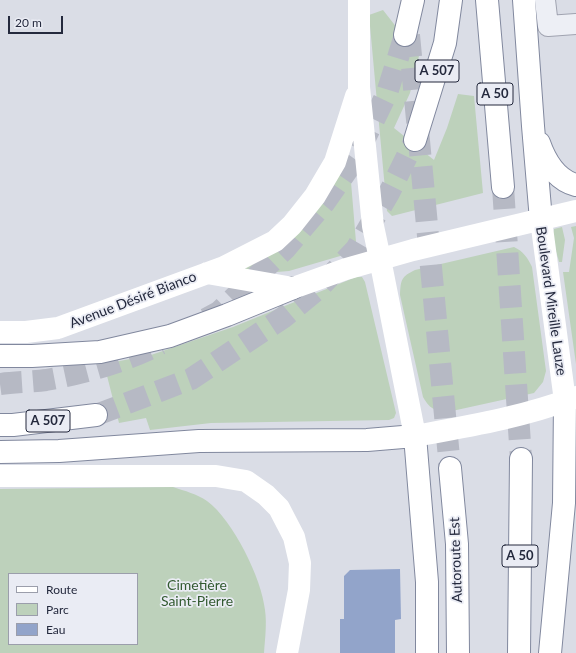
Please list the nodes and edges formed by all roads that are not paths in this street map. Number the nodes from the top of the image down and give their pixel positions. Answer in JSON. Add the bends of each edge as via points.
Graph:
{"nodes":[{"id":1,"x":359,"y":0,"type":"edge"},
{"id":2,"x":413,"y":0,"type":"edge"},
{"id":3,"x":451,"y":0,"type":"edge"},
{"id":4,"x":488,"y":0,"type":"edge"},
{"id":5,"x":524,"y":0,"type":"edge"},
{"id":6,"x":545,"y":0,"type":"edge"},
{"id":7,"x":576,"y":24,"type":"edge"},
{"id":8,"x":405,"y":35,"type":"tunnel mouth"},
{"id":9,"x":359,"y":87,"type":"junction"},
{"id":10,"x":533,"y":126,"type":"junction"},
{"id":11,"x":414,"y":140,"type":"tunnel mouth"},
{"id":12,"x":576,"y":186,"type":"edge"},
{"id":13,"x":503,"y":188,"type":"tunnel mouth"},
{"id":14,"x":576,"y":211,"type":"edge"},
{"id":15,"x":541,"y":220,"type":"junction"},
{"id":16,"x":380,"y":259,"type":"junction"},
{"id":17,"x":205,"y":273,"type":"junction"},
{"id":18,"x":293,"y":288,"type":"junction"},
{"id":19,"x":0,"y":332,"type":"edge"},
{"id":20,"x":0,"y":356,"type":"edge"},
{"id":21,"x":570,"y":399,"type":"edge"},
{"id":22,"x":96,"y":415,"type":"tunnel mouth"},
{"id":23,"x":0,"y":425,"type":"edge"},
{"id":24,"x":415,"y":436,"type":"junction"},
{"id":25,"x":0,"y":452,"type":"edge"},
{"id":26,"x":521,"y":459,"type":"tunnel mouth"},
{"id":27,"x":450,"y":468,"type":"tunnel mouth"},
{"id":28,"x":0,"y":476,"type":"edge"},
{"id":29,"x":287,"y":653,"type":"edge"},
{"id":30,"x":427,"y":653,"type":"edge"},
{"id":31,"x":458,"y":653,"type":"edge"},
{"id":32,"x":519,"y":653,"type":"edge"},
{"id":33,"x":550,"y":653,"type":"edge"}],
"edges":[{"from":1,"to":9,"type":"main road"},
{"from":2,"to":8,"type":"main road"},
{"from":3,"to":11,"type":"main road","number":"A 507","via":[[446,43]]},
{"from":4,"to":13,"type":"main road","number":"A 50"},
{"from":5,"to":10,"type":"main road"},
{"from":6,"to":7,"type":"street","via":[[548,26]]},
{"from":9,"to":16,"type":"main road","via":[[373,226]]},
{"from":9,"to":17,"type":"main road","via":[[335,162],[315,196],[292,225],[274,241],[224,267]]},
{"from":10,"to":12,"type":"main road","via":[[552,169]]},
{"from":10,"to":15,"type":"main road"},
{"from":14,"to":15,"type":"main road"},
{"from":15,"to":16,"type":"main road","name":"Boulevard Mireille Lauze"},
{"from":15,"to":21,"type":"main road","name":"Boulevard Mireille Lauze"},
{"from":16,"to":18,"type":"main road","name":"Avenue Désiré Bianco"},
{"from":16,"to":24,"type":"main road"},
{"from":17,"to":18,"type":"main road","name":"Avenue Désiré Bianco"},
{"from":17,"to":19,"type":"main road","name":"Avenue Désiré Bianco","via":[[58,328]]},
{"from":18,"to":20,"type":"main road","via":[[170,336],[100,352]]},
{"from":21,"to":24,"type":"main road","via":[[494,422]]},
{"from":21,"to":33,"type":"main road","name":"Boulevard Mireille Lauze","via":[[564,503]]},
{"from":22,"to":23,"type":"main road","number":"A 507"},
{"from":24,"to":25,"type":"main road","via":[[368,440],[199,441],[59,451]]},
{"from":24,"to":30,"type":"main road","via":[[427,582]]},
{"from":26,"to":32,"type":"main road","number":"A 50"},
{"from":27,"to":31,"type":"main road","name":"Autoroute Est","via":[[457,544]]},
{"from":28,"to":29,"type":"main road","via":[[216,476],[246,481],[279,508],[294,537],[300,563],[299,590]]}]}
